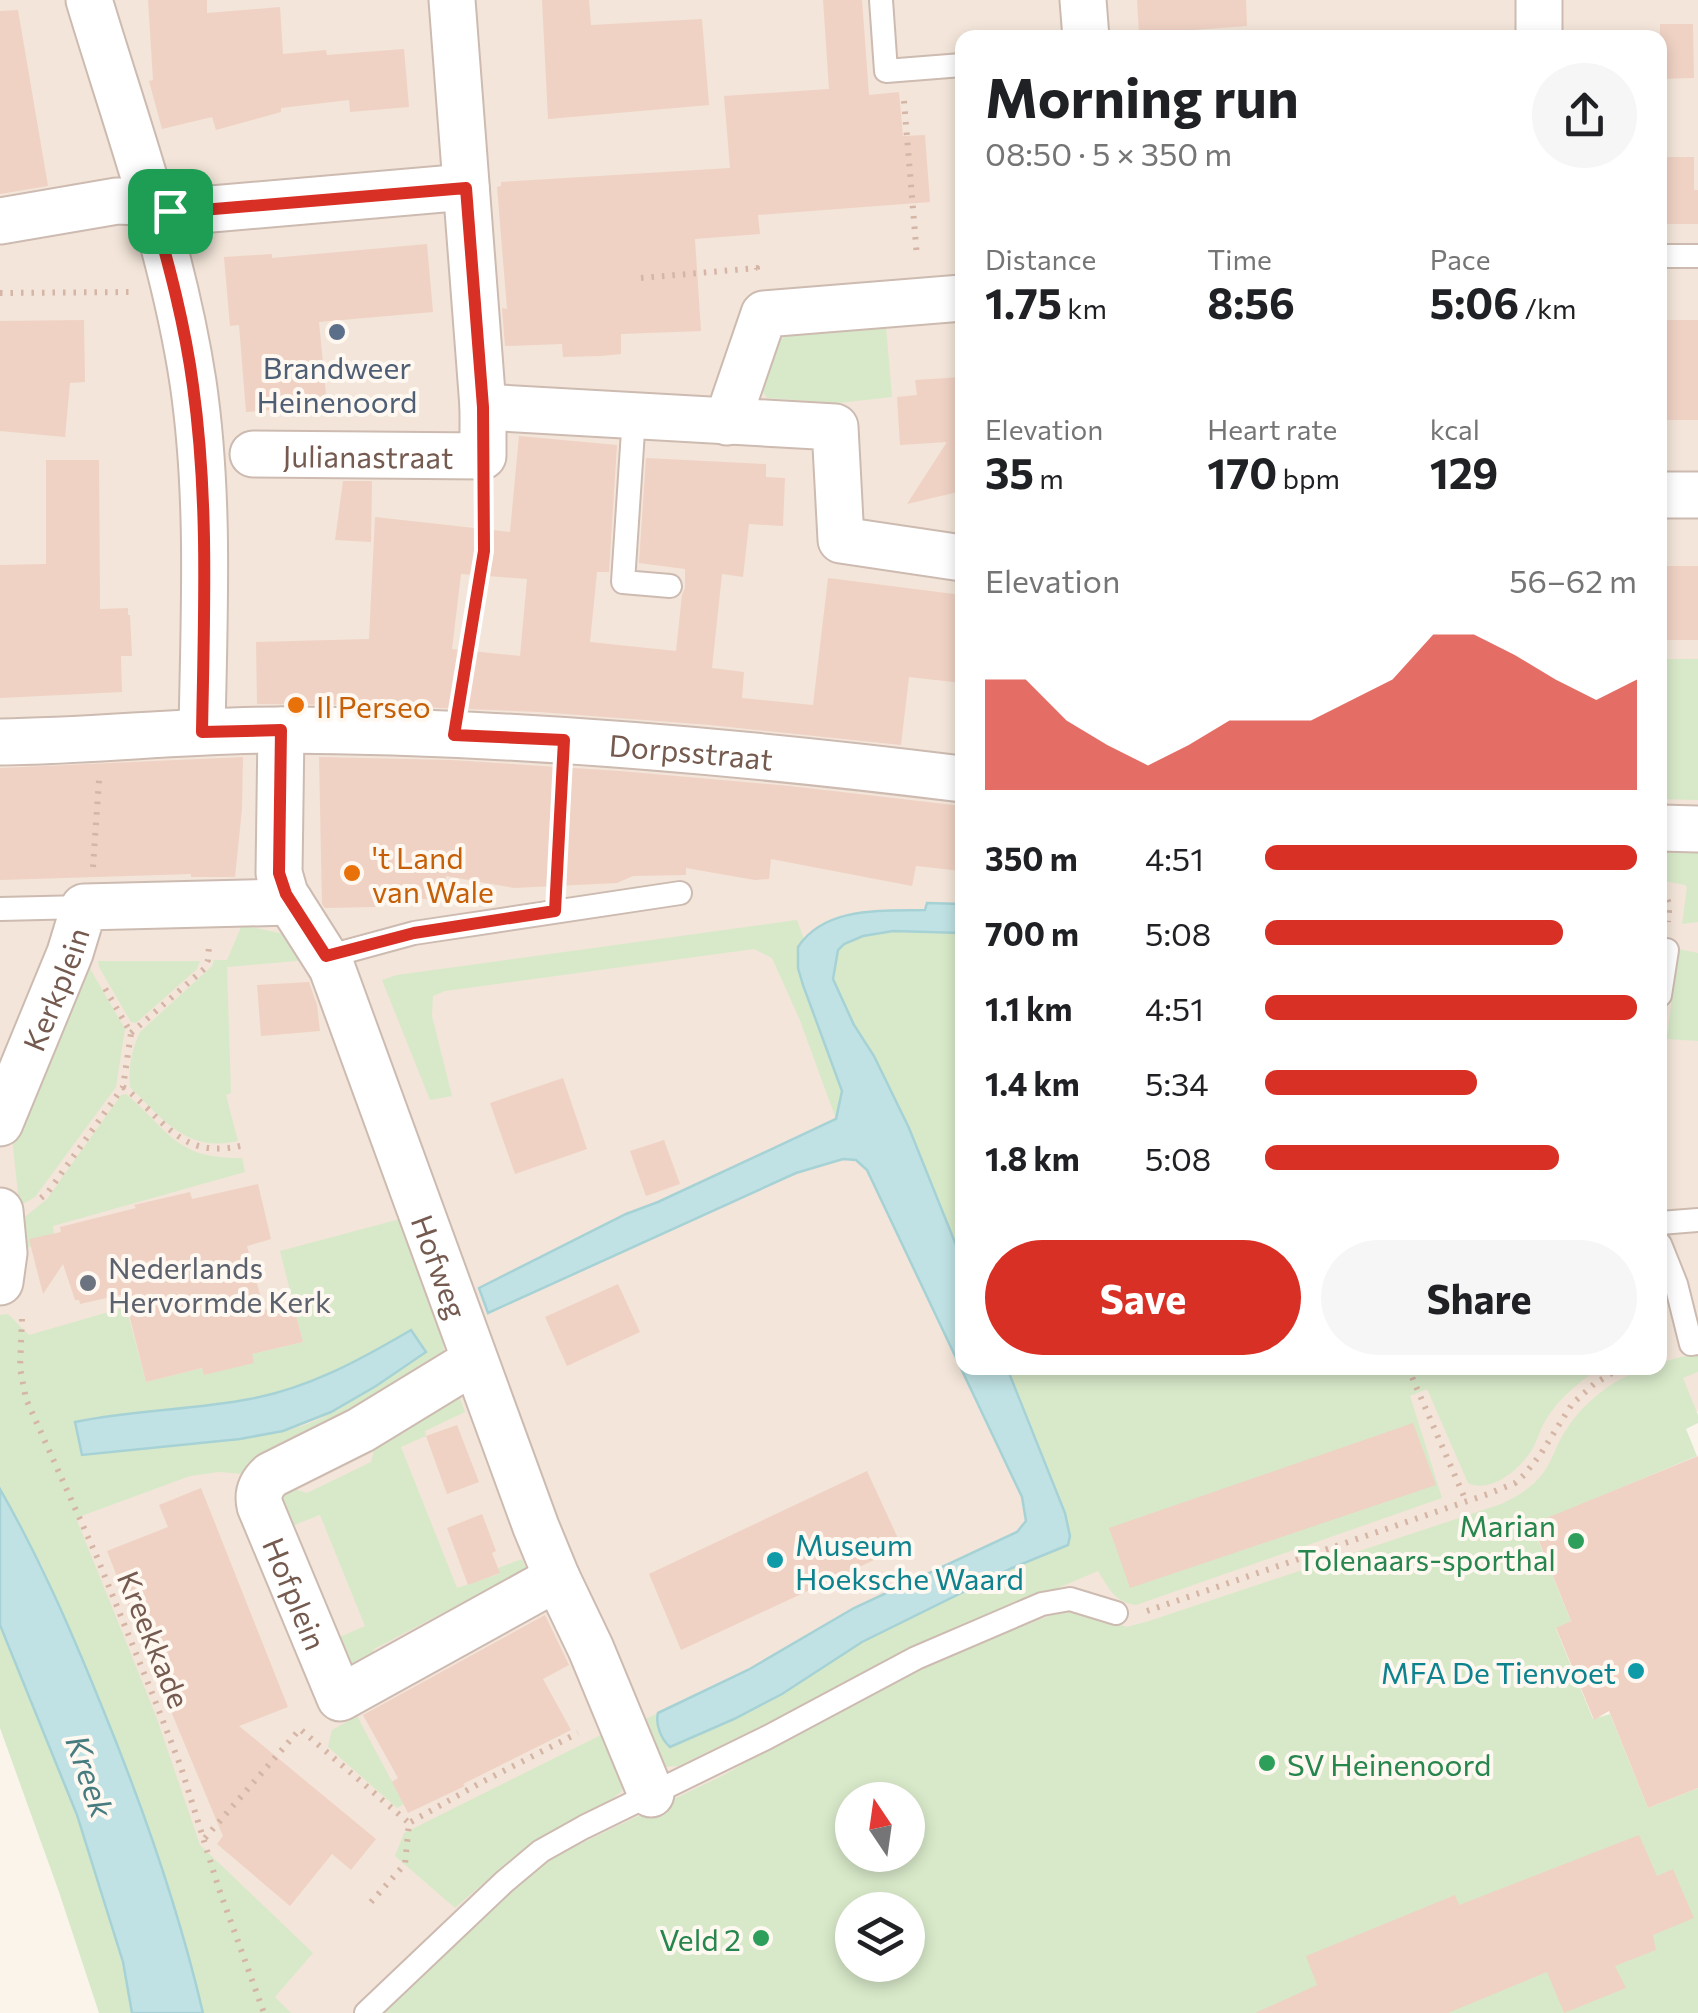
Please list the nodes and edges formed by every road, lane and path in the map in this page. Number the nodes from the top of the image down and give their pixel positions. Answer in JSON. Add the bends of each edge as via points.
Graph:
{"nodes":[{"id":1,"x":89,"y":0,"type":"edge"},
{"id":2,"x":452,"y":0,"type":"edge"},
{"id":3,"x":881,"y":0,"type":"edge"},
{"id":4,"x":1083,"y":0,"type":"edge"},
{"id":5,"x":1539,"y":0,"type":"edge"},
{"id":6,"x":1085,"y":30,"type":"edge"},
{"id":7,"x":1539,"y":30,"type":"edge"},
{"id":8,"x":955,"y":66,"type":"edge"},
{"id":9,"x":901,"y":70,"type":"junction"},
{"id":10,"x":466,"y":188,"type":"junction"},
{"id":11,"x":152,"y":206,"type":"junction"},
{"id":12,"x":0,"y":221,"type":"edge"},
{"id":13,"x":1667,"y":256,"type":"edge"},
{"id":14,"x":1698,"y":256,"type":"edge"},
{"id":15,"x":640,"y":278,"type":"dead end"},
{"id":16,"x":175,"y":291,"type":"junction"},
{"id":17,"x":0,"y":294,"type":"edge"},
{"id":18,"x":942,"y":300,"type":"edge"},
{"id":19,"x":764,"y":314,"type":"junction"},
{"id":20,"x":483,"y":407,"type":"junction"},
{"id":21,"x":634,"y":416,"type":"junction"},
{"id":22,"x":728,"y":422,"type":"junction"},
{"id":23,"x":253,"y":454,"type":"dead end"},
{"id":24,"x":483,"y":456,"type":"junction"},
{"id":25,"x":1667,"y":495,"type":"edge"},
{"id":26,"x":1698,"y":496,"type":"edge"},
{"id":27,"x":955,"y":557,"type":"edge"},
{"id":28,"x":670,"y":586,"type":"dead end"},
{"id":29,"x":281,"y":730,"type":"junction"},
{"id":30,"x":202,"y":732,"type":"junction"},
{"id":31,"x":454,"y":735,"type":"junction"},
{"id":32,"x":100,"y":738,"type":"junction"},
{"id":33,"x":564,"y":740,"type":"junction"},
{"id":34,"x":0,"y":742,"type":"edge"},
{"id":35,"x":955,"y":778,"type":"edge"},
{"id":36,"x":1667,"y":828,"type":"edge"},
{"id":37,"x":1698,"y":829,"type":"edge"},
{"id":38,"x":680,"y":893,"type":"dead end"},
{"id":39,"x":1667,"y":897,"type":"edge"},
{"id":40,"x":290,"y":902,"type":"junction"},
{"id":41,"x":213,"y":904,"type":"junction"},
{"id":42,"x":84,"y":907,"type":"junction"},
{"id":43,"x":0,"y":909,"type":"edge"},
{"id":44,"x":555,"y":911,"type":"junction"},
{"id":45,"x":1668,"y":920,"type":"dead end"},
{"id":46,"x":70,"y":953,"type":"junction"},
{"id":47,"x":326,"y":956,"type":"junction"},
{"id":48,"x":131,"y":1033,"type":"junction"},
{"id":49,"x":123,"y":1087,"type":"junction"},
{"id":50,"x":0,"y":1123,"type":"edge"},
{"id":51,"x":245,"y":1146,"type":"dead end"},
{"id":52,"x":0,"y":1211,"type":"edge"},
{"id":53,"x":1,"y":1219,"type":"edge"},
{"id":54,"x":1698,"y":1220,"type":"edge"},
{"id":55,"x":1667,"y":1222,"type":"edge"},
{"id":56,"x":1667,"y":1262,"type":"edge"},
{"id":57,"x":8,"y":1294,"type":"edge"},
{"id":58,"x":1694,"y":1343,"type":"edge"},
{"id":59,"x":474,"y":1361,"type":"junction"},
{"id":60,"x":1411,"y":1375,"type":"edge"},
{"id":61,"x":1609,"y":1375,"type":"edge"},
{"id":62,"x":1466,"y":1501,"type":"junction"},
{"id":63,"x":558,"y":1578,"type":"junction"},
{"id":64,"x":1116,"y":1613,"type":"joint"},
{"id":65,"x":617,"y":1714,"type":"junction"},
{"id":66,"x":651,"y":1794,"type":"junction"},
{"id":67,"x":410,"y":1823,"type":"junction"},
{"id":68,"x":204,"y":1839,"type":"junction"},
{"id":69,"x":371,"y":1902,"type":"dead end"},
{"id":70,"x":264,"y":2013,"type":"edge"},
{"id":71,"x":366,"y":2013,"type":"edge"}],
"edges":[{"from":1,"to":11,"type":"street"},
{"from":2,"to":10,"type":"street","name":"Julianastraat"},
{"from":3,"to":9,"type":"lane","via":[[886,70]]},
{"from":4,"to":6,"type":"street"},
{"from":5,"to":7,"type":"street"},
{"from":8,"to":9,"type":"lane"},
{"from":9,"to":18,"type":"path"},
{"from":10,"to":11,"type":"street","via":[[178,212]]},
{"from":10,"to":20,"type":"street","name":"Julianastraat"},
{"from":11,"to":12,"type":"street","via":[[117,200]]},
{"from":11,"to":16,"type":"street"},
{"from":13,"to":14,"type":"lane"},
{"from":15,"to":19,"type":"path","via":[[757,268]]},
{"from":16,"to":17,"type":"path"},
{"from":16,"to":30,"type":"street","via":[[201,464]]},
{"from":18,"to":19,"type":"street"},
{"from":19,"to":22,"type":"street"},
{"from":20,"to":21,"type":"street"},
{"from":20,"to":24,"type":"street","name":"Julianastraat"},
{"from":21,"to":22,"type":"street"},
{"from":21,"to":28,"type":"lane","via":[[623,582]]},
{"from":22,"to":27,"type":"street","via":[[835,427],[841,540]]},
{"from":23,"to":24,"type":"street","name":"Julianastraat"},
{"from":24,"to":31,"type":"path","name":"Julianastraat","via":[[484,551]]},
{"from":25,"to":26,"type":"street"},
{"from":29,"to":30,"type":"street","name":"Dorpsstraat"},
{"from":29,"to":31,"type":"street","name":"Dorpsstraat"},
{"from":29,"to":40,"type":"street","name":"Hofweg","via":[[278,860]]},
{"from":30,"to":32,"type":"street","name":"Dorpsstraat"},
{"from":31,"to":33,"type":"street","name":"Dorpsstraat"},
{"from":32,"to":34,"type":"street","name":"Dorpsstraat"},
{"from":32,"to":42,"type":"path","via":[[96,846]]},
{"from":33,"to":35,"type":"street","name":"Dorpsstraat"},
{"from":33,"to":44,"type":"path"},
{"from":36,"to":37,"type":"street"},
{"from":38,"to":44,"type":"lane"},
{"from":39,"to":45,"type":"path"},
{"from":40,"to":41,"type":"street","name":"Kerkplein"},
{"from":40,"to":47,"type":"street","name":"Hofweg"},
{"from":41,"to":42,"type":"street","name":"Kerkplein"},
{"from":41,"to":48,"type":"path","via":[[204,968]]},
{"from":42,"to":43,"type":"lane","name":"Kerkplein"},
{"from":42,"to":46,"type":"street","name":"Kerkplein"},
{"from":44,"to":47,"type":"lane","via":[[414,933]]},
{"from":46,"to":48,"type":"path","via":[[90,958]]},
{"from":46,"to":50,"type":"street","name":"Kerkplein"},
{"from":47,"to":59,"type":"street","name":"Hofweg"},
{"from":48,"to":49,"type":"path"},
{"from":49,"to":51,"type":"path","via":[[188,1144]]},
{"from":49,"to":53,"type":"path","via":[[48,1192],[22,1213]]},
{"from":52,"to":53,"type":"street"},
{"from":53,"to":57,"type":"street"},
{"from":54,"to":55,"type":"lane"},
{"from":56,"to":58,"type":"lane"},
{"from":57,"to":68,"type":"path","name":"Kreekkade","via":[[22,1316],[26,1399],[124,1622]]},
{"from":59,"to":63,"type":"street","name":"Hofweg"},
{"from":59,"to":63,"type":"street","name":"Hofplein","via":[[271,1475],[260,1489],[260,1506],[340,1698]]},
{"from":60,"to":62,"type":"path"},
{"from":61,"to":62,"type":"path","via":[[1572,1404],[1524,1476]]},
{"from":62,"to":64,"type":"path","via":[[1153,1610]]},
{"from":63,"to":65,"type":"street","name":"Hofweg"},
{"from":64,"to":66,"type":"lane","via":[[1070,1599],[1042,1604],[916,1658]]},
{"from":65,"to":66,"type":"street","name":"Hofweg"},
{"from":65,"to":67,"type":"path"},
{"from":66,"to":71,"type":"lane","via":[[522,1866]]},
{"from":67,"to":68,"type":"path","via":[[300,1730]]},
{"from":67,"to":69,"type":"path","via":[[406,1864]]},
{"from":68,"to":70,"type":"path","name":"Kreekkade"}]}
